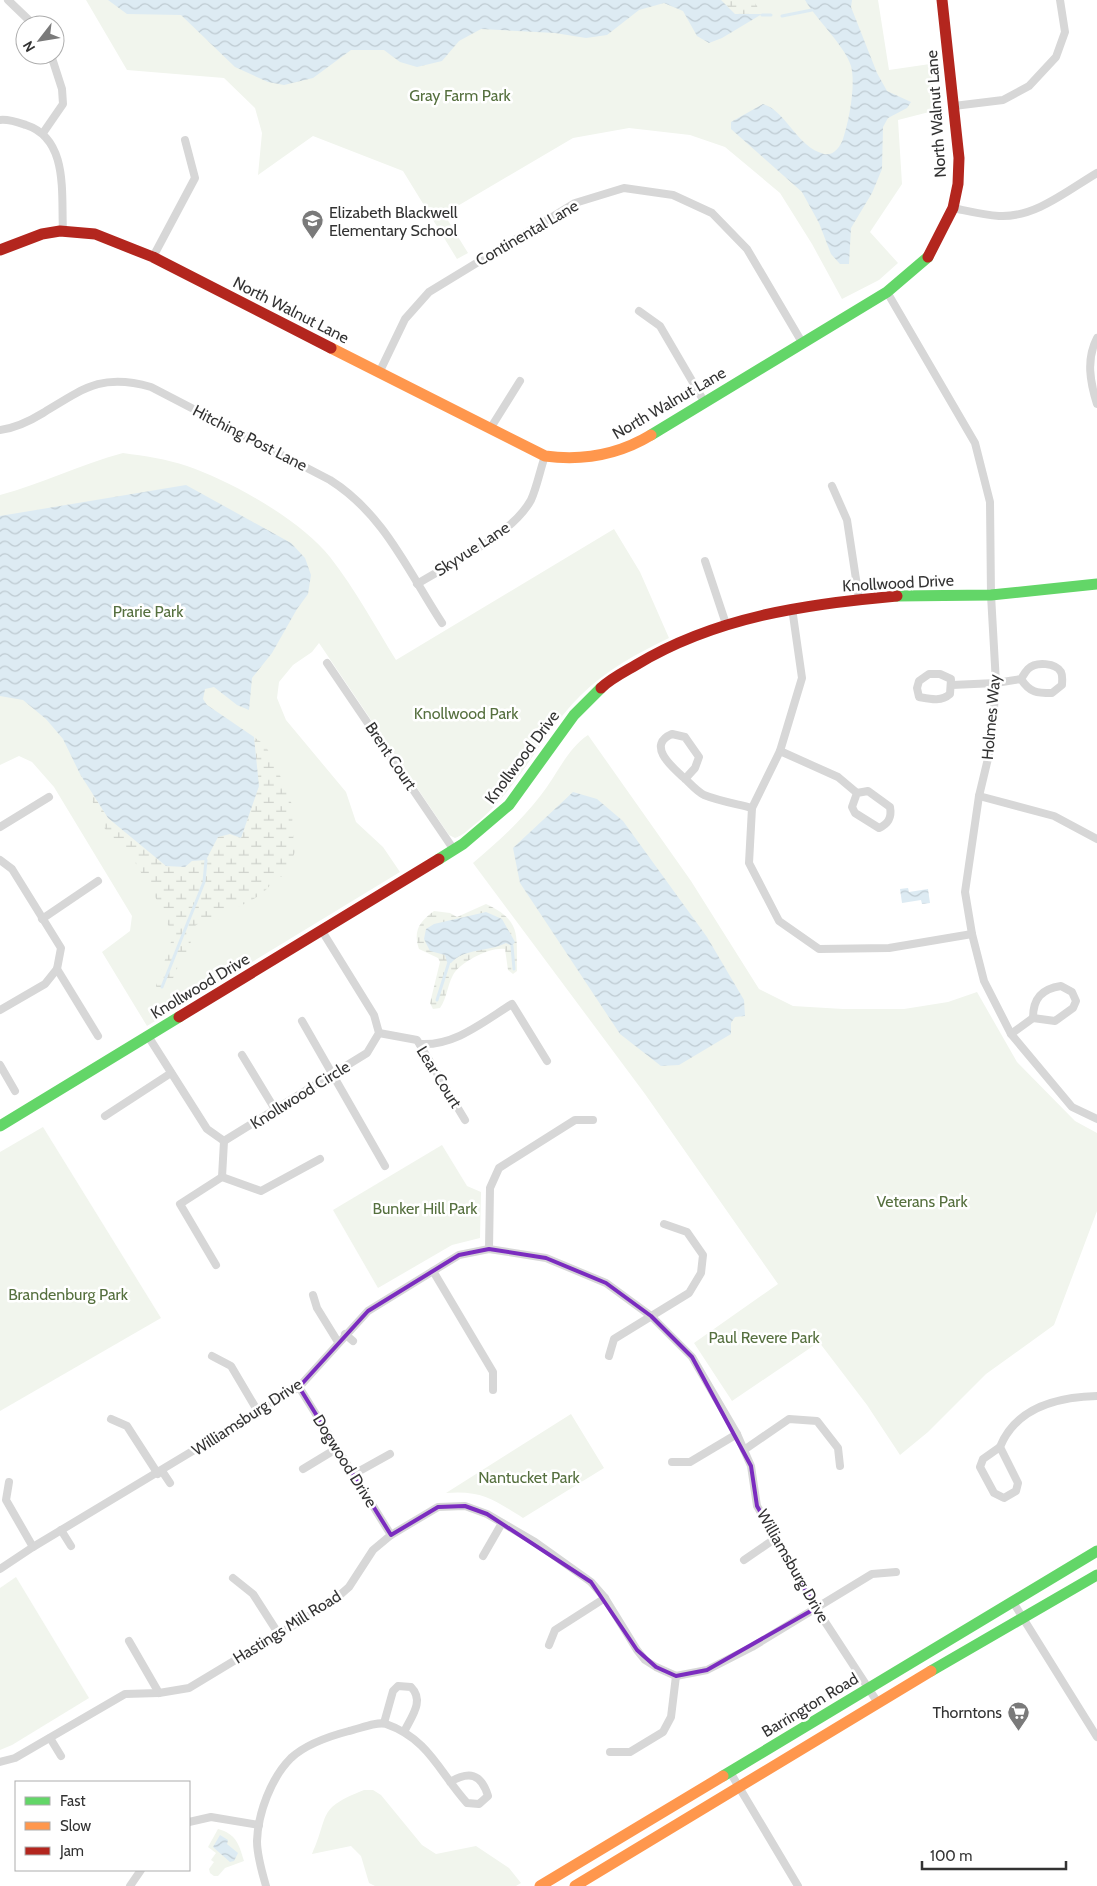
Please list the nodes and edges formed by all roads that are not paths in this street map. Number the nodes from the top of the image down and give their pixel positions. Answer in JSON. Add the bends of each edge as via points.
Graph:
{"nodes":[{"id":1,"x":8,"y":0,"type":"edge"},
{"id":2,"x":942,"y":0,"type":"edge"},
{"id":3,"x":1060,"y":0,"type":"edge"},
{"id":4,"x":24,"y":15,"type":"edge"},
{"id":5,"x":54,"y":65,"type":"edge"},
{"id":6,"x":954,"y":106,"type":"junction"},
{"id":7,"x":0,"y":120,"type":"edge"},
{"id":8,"x":43,"y":133,"type":"junction"},
{"id":9,"x":185,"y":140,"type":"dead end"},
{"id":10,"x":1097,"y":173,"type":"edge"},
{"id":11,"x":953,"y":208,"type":"junction"},
{"id":12,"x":64,"y":231,"type":"junction"},
{"id":13,"x":0,"y":250,"type":"edge"},
{"id":14,"x":153,"y":258,"type":"junction"},
{"id":15,"x":887,"y":292,"type":"junction"},
{"id":16,"x":639,"y":311,"type":"dead end"},
{"id":17,"x":1097,"y":338,"type":"edge"},
{"id":18,"x":803,"y":344,"type":"junction"},
{"id":19,"x":379,"y":373,"type":"junction"},
{"id":20,"x":520,"y":381,"type":"dead end"},
{"id":21,"x":705,"y":403,"type":"junction"},
{"id":22,"x":1097,"y":404,"type":"edge"},
{"id":23,"x":490,"y":429,"type":"junction"},
{"id":24,"x":0,"y":430,"type":"edge"},
{"id":25,"x":545,"y":456,"type":"junction"},
{"id":26,"x":832,"y":486,"type":"dead end"},
{"id":27,"x":705,"y":561,"type":"dead end"},
{"id":28,"x":417,"y":584,"type":"junction"},
{"id":29,"x":1097,"y":584,"type":"edge"},
{"id":30,"x":991,"y":596,"type":"junction"},
{"id":31,"x":859,"y":599,"type":"junction"},
{"id":32,"x":792,"y":608,"type":"junction"},
{"id":33,"x":442,"y":623,"type":"dead end"},
{"id":34,"x":726,"y":624,"type":"junction"},
{"id":35,"x":327,"y":662,"type":"dead end"},
{"id":36,"x":1021,"y":679,"type":"junction"},
{"id":37,"x":996,"y":683,"type":"junction"},
{"id":38,"x":952,"y":685,"type":"junction"},
{"id":39,"x":780,"y":751,"type":"junction"},
{"id":40,"x":685,"y":779,"type":"junction"},
{"id":41,"x":857,"y":793,"type":"junction"},
{"id":42,"x":979,"y":796,"type":"junction"},
{"id":43,"x":49,"y":797,"type":"dead end"},
{"id":44,"x":752,"y":808,"type":"junction"},
{"id":45,"x":0,"y":827,"type":"edge"},
{"id":46,"x":1097,"y":838,"type":"edge"},
{"id":47,"x":454,"y":850,"type":"junction"},
{"id":48,"x":0,"y":860,"type":"edge"},
{"id":49,"x":98,"y":881,"type":"dead end"},
{"id":50,"x":42,"y":919,"type":"junction"},
{"id":51,"x":322,"y":931,"type":"junction"},
{"id":52,"x":972,"y":934,"type":"junction"},
{"id":53,"x":56,"y":969,"type":"junction"},
{"id":54,"x":0,"y":1010,"type":"edge"},
{"id":55,"x":1033,"y":1018,"type":"junction"},
{"id":56,"x":302,"y":1021,"type":"dead end"},
{"id":57,"x":379,"y":1033,"type":"junction"},
{"id":58,"x":1011,"y":1034,"type":"junction"},
{"id":59,"x":98,"y":1036,"type":"dead end"},
{"id":60,"x":148,"y":1036,"type":"junction"},
{"id":61,"x":420,"y":1044,"type":"junction"},
{"id":62,"x":242,"y":1055,"type":"dead end"},
{"id":63,"x":547,"y":1061,"type":"dead end"},
{"id":64,"x":0,"y":1065,"type":"edge"},
{"id":65,"x":171,"y":1073,"type":"junction"},
{"id":66,"x":334,"y":1074,"type":"junction"},
{"id":67,"x":15,"y":1091,"type":"dead end"},
{"id":68,"x":276,"y":1111,"type":"junction"},
{"id":69,"x":105,"y":1116,"type":"dead end"},
{"id":70,"x":1097,"y":1119,"type":"edge"},
{"id":71,"x":465,"y":1120,"type":"dead end"},
{"id":72,"x":593,"y":1120,"type":"dead end"},
{"id":73,"x":0,"y":1126,"type":"edge"},
{"id":74,"x":224,"y":1141,"type":"junction"},
{"id":75,"x":320,"y":1159,"type":"dead end"},
{"id":76,"x":386,"y":1166,"type":"dead end"},
{"id":77,"x":222,"y":1177,"type":"junction"},
{"id":78,"x":664,"y":1224,"type":"dead end"},
{"id":79,"x":489,"y":1249,"type":"junction"},
{"id":80,"x":216,"y":1265,"type":"dead end"},
{"id":81,"x":433,"y":1271,"type":"junction"},
{"id":82,"x":313,"y":1295,"type":"dead end"},
{"id":83,"x":651,"y":1316,"type":"junction"},
{"id":84,"x":345,"y":1334,"type":"junction"},
{"id":85,"x":338,"y":1342,"type":"junction"},
{"id":86,"x":353,"y":1342,"type":"dead end"},
{"id":87,"x":212,"y":1356,"type":"dead end"},
{"id":88,"x":609,"y":1356,"type":"dead end"},
{"id":89,"x":299,"y":1387,"type":"junction"},
{"id":90,"x":493,"y":1390,"type":"dead end"},
{"id":91,"x":1097,"y":1396,"type":"edge"},
{"id":92,"x":258,"y":1410,"type":"junction"},
{"id":93,"x":111,"y":1419,"type":"dead end"},
{"id":94,"x":737,"y":1434,"type":"junction"},
{"id":95,"x":1000,"y":1447,"type":"junction"},
{"id":96,"x":336,"y":1449,"type":"junction"},
{"id":97,"x":744,"y":1450,"type":"junction"},
{"id":98,"x":390,"y":1454,"type":"dead end"},
{"id":99,"x":672,"y":1462,"type":"dead end"},
{"id":100,"x":840,"y":1466,"type":"dead end"},
{"id":101,"x":303,"y":1469,"type":"dead end"},
{"id":102,"x":160,"y":1472,"type":"junction"},
{"id":103,"x":354,"y":1474,"type":"junction"},
{"id":104,"x":9,"y":1482,"type":"dead end"},
{"id":105,"x":170,"y":1483,"type":"dead end"},
{"id":106,"x":502,"y":1523,"type":"junction"},
{"id":107,"x":61,"y":1530,"type":"junction"},
{"id":108,"x":391,"y":1536,"type":"junction"},
{"id":109,"x":776,"y":1538,"type":"junction"},
{"id":110,"x":71,"y":1546,"type":"dead end"},
{"id":111,"x":33,"y":1547,"type":"junction"},
{"id":112,"x":1097,"y":1552,"type":"edge"},
{"id":113,"x":483,"y":1556,"type":"dead end"},
{"id":114,"x":744,"y":1560,"type":"dead end"},
{"id":115,"x":0,"y":1569,"type":"edge"},
{"id":116,"x":896,"y":1572,"type":"dead end"},
{"id":117,"x":1097,"y":1575,"type":"edge"},
{"id":118,"x":233,"y":1578,"type":"dead end"},
{"id":119,"x":605,"y":1598,"type":"junction"},
{"id":120,"x":1013,"y":1602,"type":"junction"},
{"id":121,"x":816,"y":1608,"type":"junction"},
{"id":122,"x":1022,"y":1617,"type":"junction"},
{"id":123,"x":278,"y":1633,"type":"junction"},
{"id":124,"x":129,"y":1641,"type":"dead end"},
{"id":125,"x":549,"y":1644,"type":"dead end"},
{"id":126,"x":676,"y":1676,"type":"junction"},
{"id":127,"x":868,"y":1689,"type":"junction"},
{"id":128,"x":160,"y":1694,"type":"junction"},
{"id":129,"x":878,"y":1703,"type":"junction"},
{"id":130,"x":384,"y":1723,"type":"junction"},
{"id":131,"x":404,"y":1732,"type":"junction"},
{"id":132,"x":1097,"y":1737,"type":"edge"},
{"id":133,"x":50,"y":1738,"type":"junction"},
{"id":134,"x":610,"y":1752,"type":"dead end"},
{"id":135,"x":61,"y":1756,"type":"dead end"},
{"id":136,"x":0,"y":1762,"type":"edge"},
{"id":137,"x":730,"y":1772,"type":"junction"},
{"id":138,"x":450,"y":1782,"type":"junction"},
{"id":139,"x":739,"y":1788,"type":"junction"},
{"id":140,"x":190,"y":1822,"type":"edge"},
{"id":141,"x":259,"y":1826,"type":"junction"},
{"id":142,"x":141,"y":1871,"type":"edge"},
{"id":143,"x":130,"y":1886,"type":"edge"},
{"id":144,"x":266,"y":1886,"type":"edge"},
{"id":145,"x":540,"y":1886,"type":"edge"},
{"id":146,"x":575,"y":1886,"type":"edge"},
{"id":147,"x":798,"y":1886,"type":"edge"}],
"edges":[{"from":1,"to":4,"type":"street"},
{"from":2,"to":6,"type":"street","name":"North Walnut Lane"},
{"from":3,"to":6,"type":"street","via":[[1065,32],[1056,57],[1029,86],[1003,100]]},
{"from":5,"to":8,"type":"street","via":[[62,89],[63,104]]},
{"from":6,"to":11,"type":"street","name":"North Walnut Lane","via":[[959,158]]},
{"from":7,"to":8,"type":"street","via":[[7,119]]},
{"from":8,"to":12,"type":"street","via":[[60,162]]},
{"from":9,"to":14,"type":"street","via":[[195,178]]},
{"from":10,"to":11,"type":"street","via":[[1026,212],[1000,216]]},
{"from":11,"to":15,"type":"street","name":"North Walnut Lane","via":[[927,258]]},
{"from":12,"to":13,"type":"street","name":"North Walnut Lane","via":[[38,234]]},
{"from":12,"to":14,"type":"street","name":"North Walnut Lane","via":[[100,234]]},
{"from":14,"to":19,"type":"street","name":"North Walnut Lane"},
{"from":15,"to":18,"type":"street","name":"North Walnut Lane"},
{"from":15,"to":30,"type":"street","name":"Holmes Way","via":[[976,444],[990,502]]},
{"from":16,"to":21,"type":"street","via":[[660,326]]},
{"from":17,"to":22,"type":"street","via":[[1090,374]]},
{"from":18,"to":19,"type":"street","name":"Continental Lane","via":[[747,249],[712,213],[673,194],[624,188],[576,203],[429,292],[405,319]]},
{"from":18,"to":21,"type":"street","name":"North Walnut Lane"},
{"from":19,"to":23,"type":"street","name":"North Walnut Lane"},
{"from":20,"to":23,"type":"street"},
{"from":21,"to":25,"type":"street","name":"North Walnut Lane","via":[[643,440],[612,454],[575,459]]},
{"from":23,"to":25,"type":"street","name":"North Walnut Lane"},
{"from":24,"to":28,"type":"street","name":"Hitching Post Lane","via":[[29,421],[80,390],[105,381],[128,380],[151,387],[343,488],[380,524]]},
{"from":25,"to":28,"type":"street","name":"Skyvue Lane","via":[[531,499],[521,515],[507,529]]},
{"from":26,"to":31,"type":"street","via":[[848,520]]},
{"from":27,"to":34,"type":"street"},
{"from":28,"to":33,"type":"street","name":"Hitching Post Lane"},
{"from":29,"to":30,"type":"street","name":"Knollwood Drive"},
{"from":30,"to":31,"type":"street","name":"Knollwood Drive"},
{"from":30,"to":37,"type":"street","name":"Holmes Way"},
{"from":31,"to":32,"type":"street","name":"Knollwood Drive"},
{"from":32,"to":34,"type":"street","name":"Knollwood Drive"},
{"from":32,"to":39,"type":"street","via":[[802,678]]},
{"from":34,"to":47,"type":"street","name":"Knollwood Drive","via":[[656,653],[605,684],[574,716],[509,805]]},
{"from":35,"to":47,"type":"street","name":"Brent Court"},
{"from":36,"to":36,"type":"street","via":[[1035,694],[1052,693],[1062,685],[1061,672],[1054,666],[1042,664],[1028,669]]},
{"from":36,"to":37,"type":"street"},
{"from":37,"to":38,"type":"street"},
{"from":37,"to":42,"type":"street","name":"Holmes Way","via":[[991,746]]},
{"from":38,"to":38,"type":"street","via":[[946,675],[929,674],[918,681],[916,688],[919,697],[938,700],[950,694]]},
{"from":39,"to":41,"type":"street","via":[[838,778]]},
{"from":39,"to":44,"type":"street"},
{"from":40,"to":40,"type":"street","via":[[697,764],[698,753],[685,737],[672,734],[662,741],[661,751],[673,769]]},
{"from":40,"to":44,"type":"street","via":[[705,795]]},
{"from":41,"to":41,"type":"street","via":[[852,807],[855,813],[879,828],[886,825],[890,819],[890,807],[868,791]]},
{"from":42,"to":46,"type":"street","via":[[1054,816]]},
{"from":42,"to":52,"type":"street","name":"Holmes Way","via":[[965,892]]},
{"from":43,"to":45,"type":"street"},
{"from":44,"to":52,"type":"street","via":[[748,864],[778,921],[819,949],[889,948]]},
{"from":47,"to":51,"type":"street","name":"Knollwood Drive"},
{"from":48,"to":50,"type":"street","via":[[12,869]]},
{"from":49,"to":50,"type":"street"},
{"from":50,"to":53,"type":"street","via":[[61,948]]},
{"from":51,"to":57,"type":"street","via":[[374,1015]]},
{"from":51,"to":60,"type":"street","name":"Knollwood Drive"},
{"from":52,"to":58,"type":"street","name":"Holmes Way","via":[[984,981]]},
{"from":53,"to":54,"type":"street","via":[[44,984]]},
{"from":53,"to":59,"type":"street"},
{"from":55,"to":55,"type":"street","via":[[1055,1021],[1063,1016],[1076,1001],[1072,992],[1061,986],[1042,992],[1035,1000]]},
{"from":55,"to":58,"type":"street"},
{"from":56,"to":66,"type":"street"},
{"from":57,"to":61,"type":"street","name":"Lear Court","via":[[417,1040]]},
{"from":57,"to":66,"type":"street","name":"Knollwood Circle","via":[[367,1052]]},
{"from":58,"to":70,"type":"street","name":"Holmes Way","via":[[1072,1108]]},
{"from":60,"to":65,"type":"street"},
{"from":60,"to":73,"type":"street","name":"Knollwood Drive"},
{"from":61,"to":63,"type":"street","via":[[437,1045],[452,1040],[512,1004]]},
{"from":61,"to":71,"type":"street","name":"Lear Court"},
{"from":62,"to":68,"type":"street"},
{"from":64,"to":67,"type":"street"},
{"from":65,"to":69,"type":"street"},
{"from":65,"to":74,"type":"street","via":[[207,1129]]},
{"from":66,"to":68,"type":"street","name":"Knollwood Circle"},
{"from":66,"to":76,"type":"street"},
{"from":68,"to":74,"type":"street","name":"Knollwood Circle"},
{"from":72,"to":79,"type":"street","via":[[575,1120],[499,1168],[490,1188]]},
{"from":74,"to":77,"type":"street"},
{"from":75,"to":77,"type":"street","via":[[261,1192]]},
{"from":77,"to":80,"type":"street","via":[[180,1204]]},
{"from":78,"to":83,"type":"street","via":[[687,1232],[703,1255],[701,1273],[689,1293]]},
{"from":79,"to":81,"type":"street","name":"Williamsburg Drive","via":[[459,1255]]},
{"from":79,"to":83,"type":"street","name":"Williamsburg Drive","via":[[546,1258],[606,1283]]},
{"from":81,"to":84,"type":"street","name":"Williamsburg Drive","via":[[368,1311]]},
{"from":81,"to":90,"type":"street","via":[[493,1372]]},
{"from":82,"to":85,"type":"street","via":[[317,1308]]},
{"from":83,"to":88,"type":"street","via":[[614,1339]]},
{"from":83,"to":94,"type":"street","name":"Williamsburg Drive","via":[[692,1357]]},
{"from":84,"to":85,"type":"street","name":"Williamsburg Drive"},
{"from":84,"to":86,"type":"street"},
{"from":85,"to":89,"type":"street","name":"Williamsburg Drive"},
{"from":87,"to":92,"type":"street","via":[[231,1366]]},
{"from":89,"to":92,"type":"street","name":"Williamsburg Drive"},
{"from":89,"to":96,"type":"street","name":"Dogwood Drive"},
{"from":91,"to":95,"type":"street","via":[[1069,1396],[1034,1410],[1014,1425]]},
{"from":92,"to":102,"type":"street","name":"Williamsburg Drive"},
{"from":93,"to":102,"type":"street","via":[[127,1426]]},
{"from":94,"to":97,"type":"street","name":"Williamsburg Drive"},
{"from":94,"to":99,"type":"street","via":[[690,1462]]},
{"from":95,"to":95,"type":"street","via":[[983,1459],[980,1467],[994,1493],[1004,1498],[1016,1491],[1018,1483]]},
{"from":96,"to":101,"type":"street"},
{"from":96,"to":103,"type":"street","name":"Dogwood Drive"},
{"from":97,"to":100,"type":"street","via":[[789,1419],[817,1421],[838,1448]]},
{"from":97,"to":109,"type":"street","name":"Williamsburg Drive","via":[[751,1466],[757,1506]]},
{"from":98,"to":103,"type":"street"},
{"from":102,"to":105,"type":"street"},
{"from":102,"to":107,"type":"street","name":"Williamsburg Drive"},
{"from":103,"to":108,"type":"street","name":"Dogwood Drive"},
{"from":104,"to":111,"type":"street","via":[[6,1500]]},
{"from":106,"to":108,"type":"street","name":"Hastings Mill Road","via":[[465,1506],[438,1507]]},
{"from":106,"to":113,"type":"street"},
{"from":106,"to":119,"type":"street","name":"Hastings Mill Road","via":[[573,1568]]},
{"from":107,"to":110,"type":"street"},
{"from":107,"to":111,"type":"street","name":"Williamsburg Drive"},
{"from":108,"to":123,"type":"street","name":"Hastings Mill Road","via":[[373,1550],[349,1587],[332,1602]]},
{"from":109,"to":114,"type":"street"},
{"from":109,"to":121,"type":"street","name":"Williamsburg Drive"},
{"from":111,"to":115,"type":"street","name":"Williamsburg Drive"},
{"from":112,"to":120,"type":"street","name":"Barrington Road"},
{"from":116,"to":121,"type":"street","via":[[872,1574]]},
{"from":117,"to":122,"type":"street","name":"Barrington Road"},
{"from":118,"to":123,"type":"street","via":[[253,1594]]},
{"from":119,"to":125,"type":"street","via":[[555,1630]]},
{"from":119,"to":126,"type":"street","name":"Hastings Mill Road","via":[[641,1655],[656,1667]]},
{"from":120,"to":122,"type":"street"},
{"from":120,"to":127,"type":"street","name":"Barrington Road"},
{"from":121,"to":126,"type":"street","via":[[707,1670]]},
{"from":121,"to":127,"type":"street","name":"Williamsburg Drive"},
{"from":122,"to":129,"type":"street","name":"Barrington Road"},
{"from":122,"to":132,"type":"street"},
{"from":123,"to":128,"type":"street","name":"Hastings Mill Road","via":[[189,1688]]},
{"from":124,"to":128,"type":"street"},
{"from":126,"to":134,"type":"street","via":[[671,1717],[664,1732],[630,1752]]},
{"from":127,"to":129,"type":"street","name":"Williamsburg Drive"},
{"from":127,"to":137,"type":"street","name":"Barrington Road"},
{"from":128,"to":133,"type":"street","name":"Hastings Mill Road","via":[[125,1694]]},
{"from":129,"to":139,"type":"street","name":"Barrington Road"},
{"from":130,"to":131,"type":"street"},
{"from":130,"to":131,"type":"street","via":[[393,1691],[398,1686],[411,1686],[419,1699]]},
{"from":130,"to":141,"type":"street","via":[[326,1737],[292,1757],[272,1783]]},
{"from":131,"to":138,"type":"street","via":[[425,1747]]},
{"from":133,"to":135,"type":"street"},
{"from":133,"to":136,"type":"street","name":"Hastings Mill Road","via":[[15,1758]]},
{"from":137,"to":139,"type":"street"},
{"from":137,"to":145,"type":"street","name":"Barrington Road"},
{"from":138,"to":138,"type":"street","via":[[467,1803],[479,1804],[488,1796],[484,1783],[473,1776],[462,1775]]},
{"from":139,"to":146,"type":"street","name":"Barrington Road"},
{"from":139,"to":147,"type":"street"},
{"from":140,"to":141,"type":"street","via":[[211,1817]]},
{"from":141,"to":144,"type":"street","via":[[258,1859]]},
{"from":142,"to":143,"type":"street"}]}
